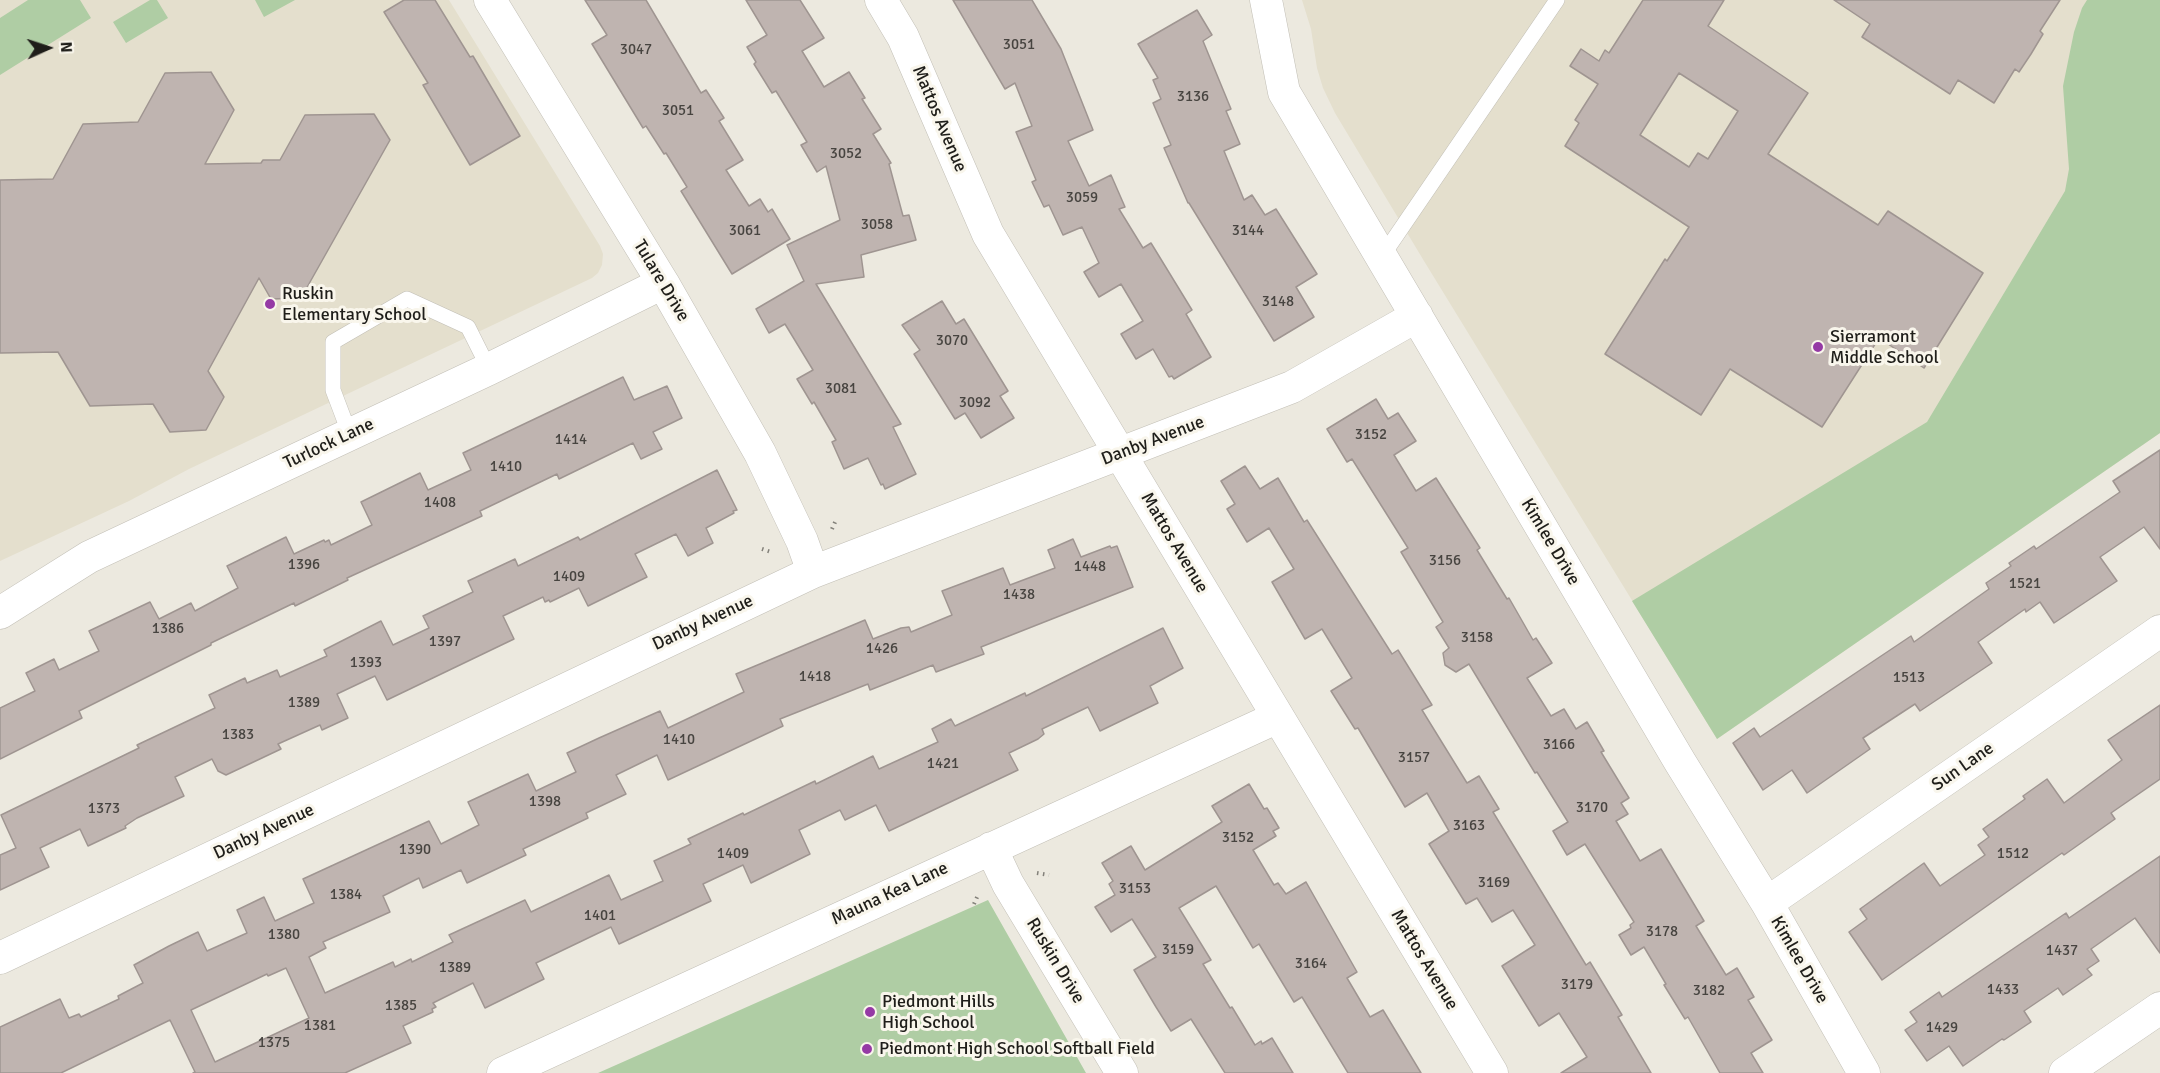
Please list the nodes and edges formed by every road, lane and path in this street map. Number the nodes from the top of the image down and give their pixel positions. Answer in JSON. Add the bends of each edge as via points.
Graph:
{"nodes":[{"id":1,"x":490,"y":0,"type":"edge"},
{"id":2,"x":881,"y":0,"type":"edge"},
{"id":3,"x":1266,"y":0,"type":"edge"},
{"id":4,"x":1557,"y":0,"type":"edge"},
{"id":5,"x":1381,"y":258,"type":"junction"},
{"id":6,"x":663,"y":283,"type":"junction"},
{"id":7,"x":1417,"y":316,"type":"junction"},
{"id":8,"x":489,"y":369,"type":"junction"},
{"id":9,"x":350,"y":435,"type":"junction"},
{"id":10,"x":1121,"y":454,"type":"junction"},
{"id":11,"x":836,"y":520,"type":"dead end"},
{"id":12,"x":832,"y":529,"type":"dead end"},
{"id":13,"x":762,"y":549,"type":"dead end"},
{"id":14,"x":771,"y":552,"type":"dead end"},
{"id":15,"x":813,"y":572,"type":"junction"},
{"id":16,"x":0,"y":613,"type":"edge"},
{"id":17,"x":2160,"y":631,"type":"edge"},
{"id":18,"x":1278,"y":717,"type":"junction"},
{"id":19,"x":991,"y":848,"type":"junction"},
{"id":20,"x":1037,"y":873,"type":"dead end"},
{"id":21,"x":1049,"y":874,"type":"dead end"},
{"id":22,"x":978,"y":895,"type":"dead end"},
{"id":23,"x":1767,"y":903,"type":"junction"},
{"id":24,"x":974,"y":904,"type":"dead end"},
{"id":25,"x":0,"y":958,"type":"edge"},
{"id":26,"x":2160,"y":1008,"type":"edge"},
{"id":27,"x":503,"y":1073,"type":"edge"},
{"id":28,"x":1122,"y":1073,"type":"edge"},
{"id":29,"x":1492,"y":1073,"type":"edge"},
{"id":30,"x":1864,"y":1073,"type":"edge"},
{"id":31,"x":2065,"y":1073,"type":"edge"}],
"edges":[{"from":1,"to":6,"type":"street","name":"Tulare Drive"},
{"from":2,"to":10,"type":"street","name":"Mattos Avenue","via":[[903,36],[988,234]]},
{"from":3,"to":5,"type":"street","name":"Kimlee Drive","via":[[1284,92]]},
{"from":4,"to":5,"type":"lane"},
{"from":5,"to":7,"type":"street","name":"Kimlee Drive"},
{"from":6,"to":8,"type":"street","name":"Turlock Lane"},
{"from":6,"to":15,"type":"street","name":"Tulare Drive","via":[[760,453]]},
{"from":7,"to":10,"type":"street","name":"Danby Avenue","via":[[1292,387]]},
{"from":7,"to":23,"type":"street","name":"Kimlee Drive"},
{"from":8,"to":9,"type":"street","name":"Turlock Lane"},
{"from":8,"to":9,"type":"lane","via":[[468,327],[407,299],[333,342],[333,390]]},
{"from":9,"to":16,"type":"street","name":"Turlock Lane","via":[[89,557]]},
{"from":10,"to":15,"type":"street","name":"Danby Avenue"},
{"from":10,"to":18,"type":"street","name":"Mattos Avenue"},
{"from":11,"to":12,"type":"path"},
{"from":13,"to":14,"type":"path"},
{"from":15,"to":25,"type":"street","name":"Danby Avenue"},
{"from":17,"to":23,"type":"street","name":"Sun Lane"},
{"from":18,"to":19,"type":"street","name":"Mauna Kea Lane"},
{"from":18,"to":29,"type":"street","name":"Mattos Avenue"},
{"from":19,"to":27,"type":"street","name":"Mauna Kea Lane"},
{"from":19,"to":28,"type":"street","name":"Ruskin Drive","via":[[1008,884]]},
{"from":20,"to":21,"type":"path"},
{"from":22,"to":24,"type":"path"},
{"from":23,"to":30,"type":"street","name":"Kimlee Drive"},
{"from":26,"to":31,"type":"street"}]}
